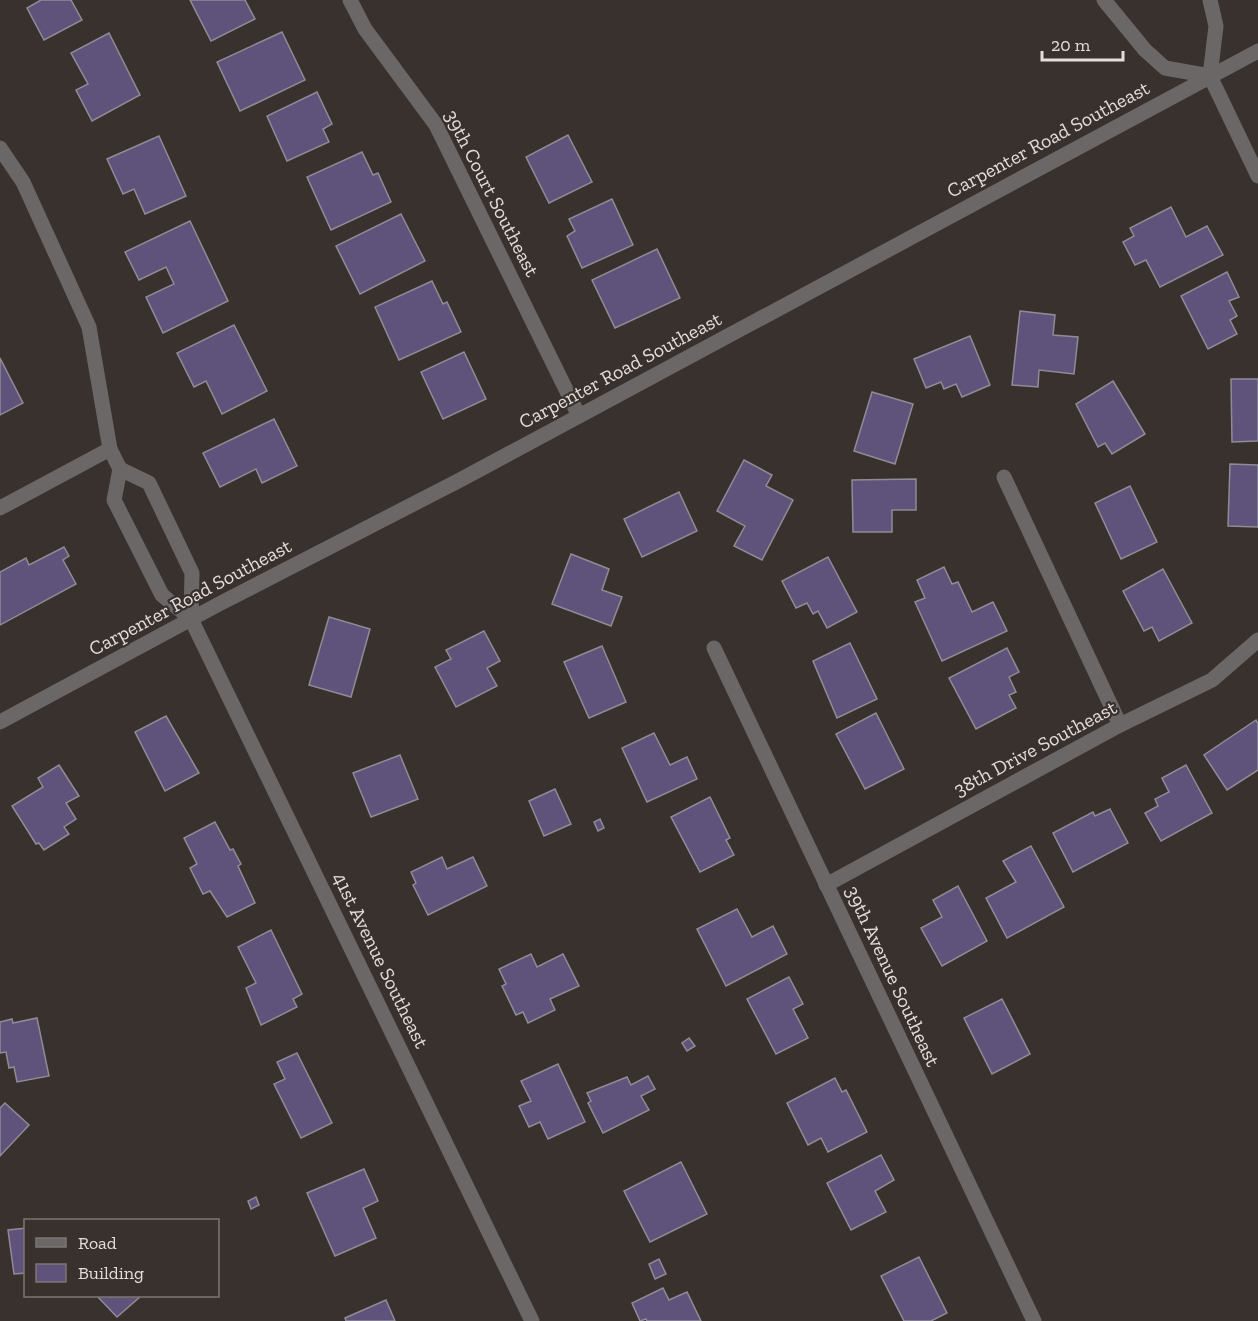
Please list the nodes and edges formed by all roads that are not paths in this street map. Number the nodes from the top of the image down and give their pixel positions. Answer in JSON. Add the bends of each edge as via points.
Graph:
{"nodes":[{"id":1,"x":350,"y":0,"type":"edge"},
{"id":2,"x":1104,"y":0,"type":"edge"},
{"id":3,"x":1210,"y":0,"type":"edge"},
{"id":4,"x":1258,"y":51,"type":"edge"},
{"id":5,"x":1210,"y":76,"type":"junction"},
{"id":6,"x":0,"y":148,"type":"edge"},
{"id":7,"x":1258,"y":176,"type":"edge"},
{"id":8,"x":579,"y":416,"type":"junction"},
{"id":9,"x":110,"y":448,"type":"junction"},
{"id":10,"x":120,"y":469,"type":"junction"},
{"id":11,"x":1004,"y":477,"type":"dead end"},
{"id":12,"x":0,"y":508,"type":"edge"},
{"id":13,"x":191,"y":619,"type":"junction"},
{"id":14,"x":1258,"y":640,"type":"edge"},
{"id":15,"x":714,"y":648,"type":"dead end"},
{"id":16,"x":0,"y":722,"type":"edge"},
{"id":17,"x":1120,"y":725,"type":"junction"},
{"id":18,"x":826,"y":885,"type":"junction"},
{"id":19,"x":532,"y":1321,"type":"edge"},
{"id":20,"x":1034,"y":1321,"type":"edge"}],
"edges":[{"from":1,"to":8,"type":"street","name":"39th Court Southeast","via":[[365,29],[436,125]]},
{"from":2,"to":5,"type":"street","via":[[1164,68]]},
{"from":3,"to":5,"type":"street","via":[[1216,26]]},
{"from":4,"to":5,"type":"street","name":"Carpenter Road Southeast"},
{"from":5,"to":7,"type":"street"},
{"from":5,"to":8,"type":"street","name":"Carpenter Road Southeast"},
{"from":6,"to":9,"type":"street","via":[[23,182],[89,327]]},
{"from":8,"to":13,"type":"street","name":"Carpenter Road Southeast"},
{"from":9,"to":10,"type":"street"},
{"from":9,"to":12,"type":"street"},
{"from":10,"to":13,"type":"street","name":"41st Avenue Southeast","via":[[114,500],[162,595]]},
{"from":10,"to":13,"type":"street","name":"41st Avenue Southeast","via":[[148,483],[192,573]]},
{"from":11,"to":17,"type":"street"},
{"from":13,"to":16,"type":"street","name":"Carpenter Road Southeast"},
{"from":13,"to":19,"type":"street","name":"41st Avenue Southeast"},
{"from":14,"to":17,"type":"street","name":"38th Drive Southeast","via":[[1212,680]]},
{"from":15,"to":18,"type":"street","name":"39th Avenue Southeast"},
{"from":17,"to":18,"type":"street","name":"38th Drive Southeast"},
{"from":18,"to":20,"type":"street","name":"39th Avenue Southeast"}]}
